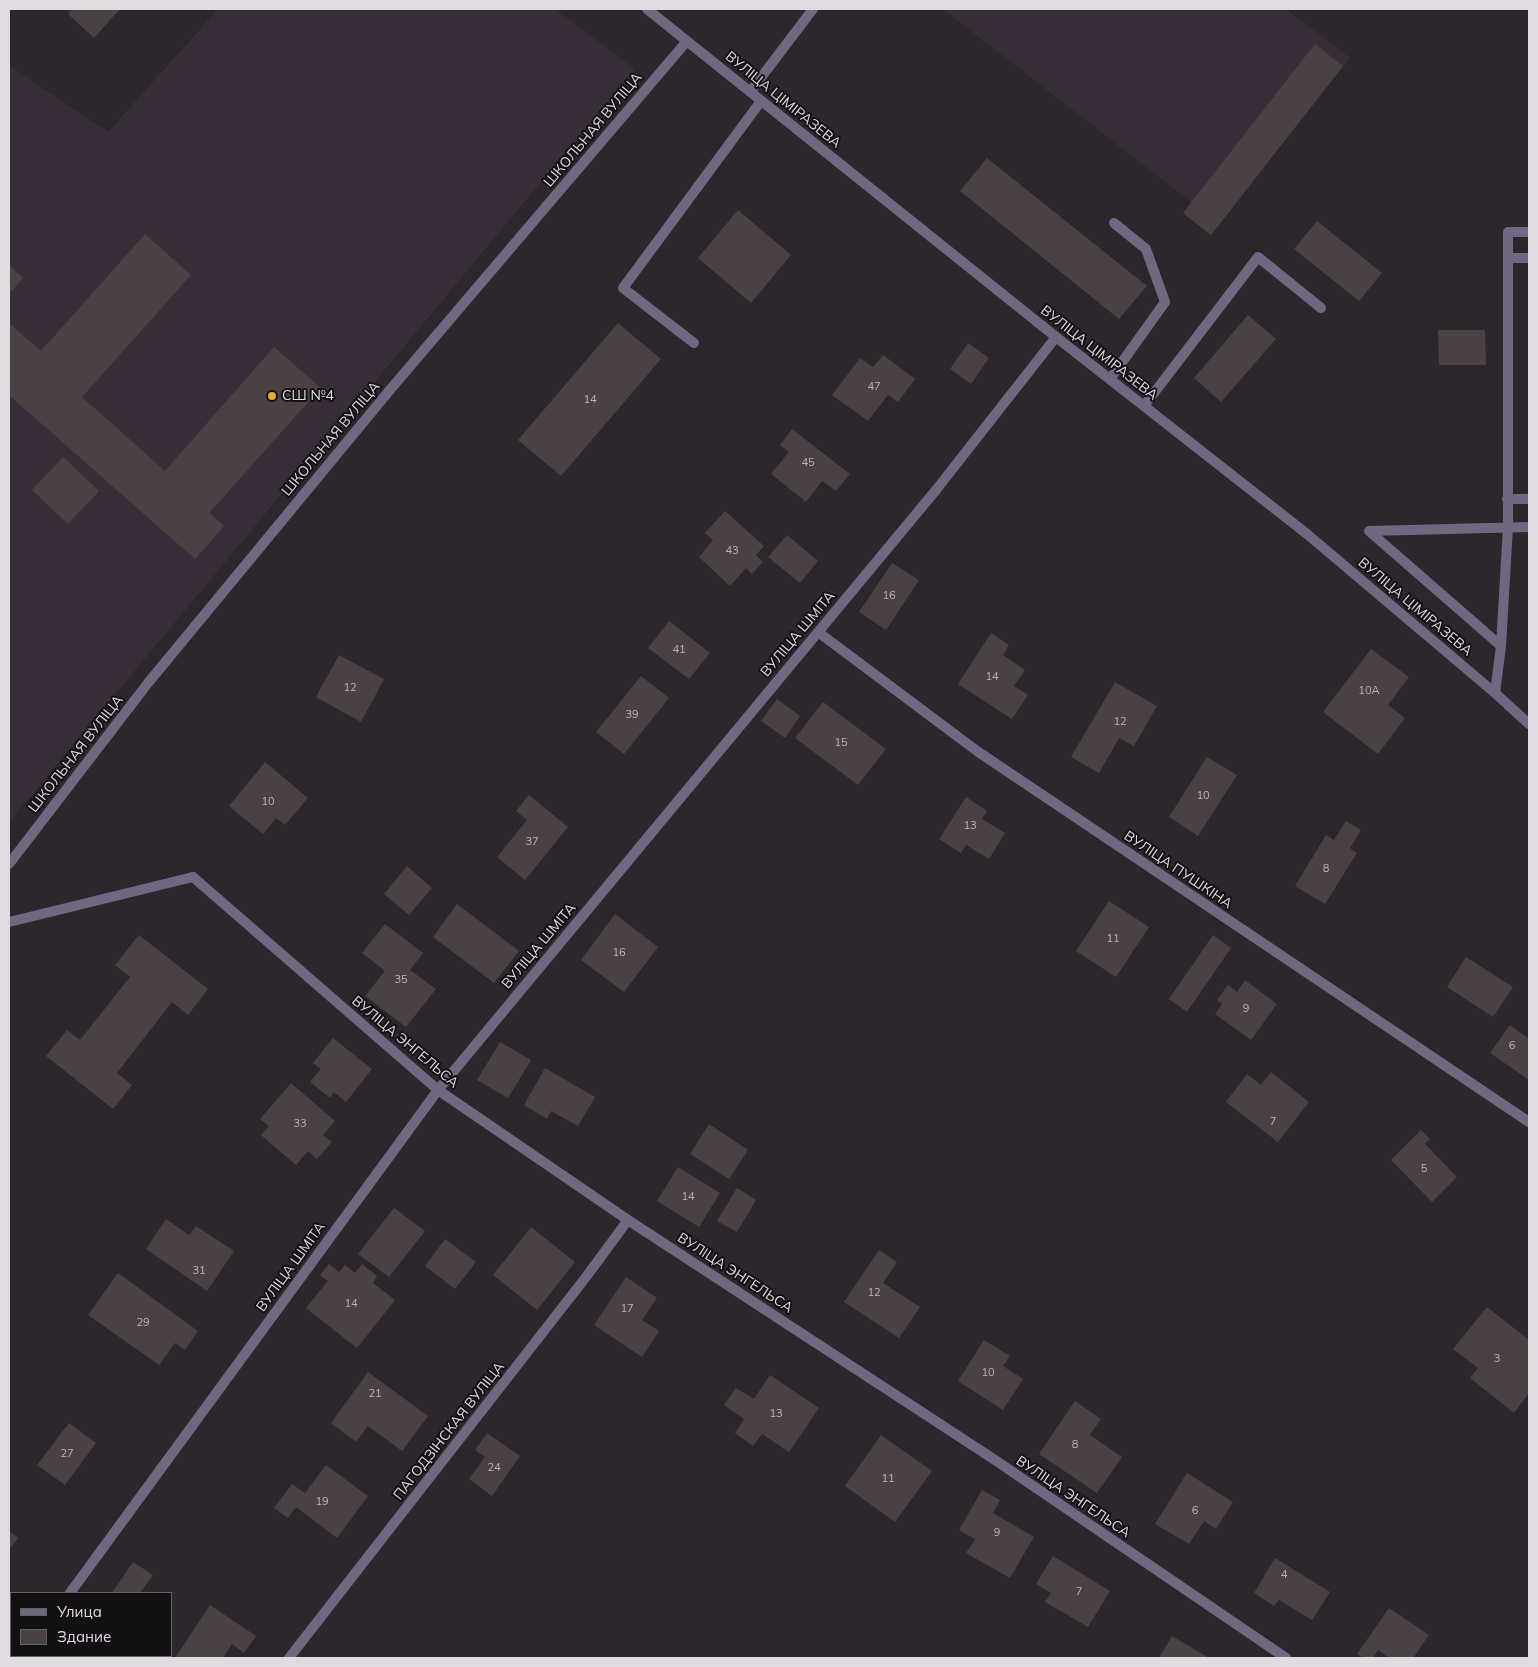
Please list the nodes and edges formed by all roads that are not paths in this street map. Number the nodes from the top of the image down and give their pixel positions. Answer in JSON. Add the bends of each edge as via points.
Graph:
{"nodes":[{"id":1,"x":647,"y":9,"type":"edge"},
{"id":2,"x":813,"y":9,"type":"edge"},
{"id":3,"x":687,"y":41,"type":"junction"},
{"id":4,"x":750,"y":92,"type":"junction"},
{"id":5,"x":761,"y":101,"type":"junction"},
{"id":6,"x":1114,"y":223,"type":"dead end"},
{"id":7,"x":1529,"y":232,"type":"edge"},
{"id":8,"x":1508,"y":258,"type":"junction"},
{"id":9,"x":1529,"y":258,"type":"edge"},
{"id":10,"x":1321,"y":308,"type":"dead end"},
{"id":11,"x":1056,"y":336,"type":"junction"},
{"id":12,"x":694,"y":343,"type":"dead end"},
{"id":13,"x":1110,"y":379,"type":"junction"},
{"id":14,"x":1144,"y":406,"type":"junction"},
{"id":15,"x":1507,"y":499,"type":"junction"},
{"id":16,"x":1529,"y":499,"type":"edge"},
{"id":17,"x":1508,"y":527,"type":"junction"},
{"id":18,"x":1529,"y":527,"type":"edge"},
{"id":19,"x":818,"y":632,"type":"junction"},
{"id":20,"x":1502,"y":646,"type":"junction"},
{"id":21,"x":1495,"y":693,"type":"junction"},
{"id":22,"x":1529,"y":724,"type":"edge"},
{"id":23,"x":9,"y":864,"type":"edge"},
{"id":24,"x":9,"y":922,"type":"edge"},
{"id":25,"x":438,"y":1090,"type":"junction"},
{"id":26,"x":1529,"y":1122,"type":"edge"},
{"id":27,"x":628,"y":1220,"type":"junction"},
{"id":28,"x":71,"y":1592,"type":"edge"},
{"id":29,"x":289,"y":1658,"type":"edge"},
{"id":30,"x":1286,"y":1658,"type":"edge"}],
"edges":[{"from":1,"to":3,"type":"street","name":"ВУЛІЦА ЦІМІРАЗЕВА"},
{"from":2,"to":4,"type":"street"},
{"from":3,"to":4,"type":"street","name":"ВУЛІЦА ЦІМІРАЗЕВА"},
{"from":3,"to":23,"type":"street","name":"ШКОЛЬНАЯ ВУЛІЦА","via":[[389,391],[148,683]]},
{"from":4,"to":5,"type":"street","name":"ВУЛІЦА ЦІМІРАЗЕВА"},
{"from":5,"to":11,"type":"street","name":"ВУЛІЦА ЦІМІРАЗЕВА"},
{"from":5,"to":12,"type":"street","via":[[623,288]]},
{"from":6,"to":13,"type":"street","via":[[1146,249],[1165,302]]},
{"from":7,"to":8,"type":"street","via":[[1508,232]]},
{"from":8,"to":9,"type":"street"},
{"from":8,"to":15,"type":"street"},
{"from":10,"to":14,"type":"street","via":[[1258,257]]},
{"from":11,"to":13,"type":"street","name":"ВУЛІЦА ЦІМІРАЗЕВА"},
{"from":11,"to":19,"type":"street","name":"ВУЛІЦА ШМІТА","via":[[936,490]]},
{"from":13,"to":14,"type":"street","name":"ВУЛІЦА ЦІМІРАЗЕВА"},
{"from":14,"to":21,"type":"street","name":"ВУЛІЦА ЦІМІРАЗЕВА","via":[[1307,534]]},
{"from":15,"to":16,"type":"street"},
{"from":15,"to":17,"type":"street"},
{"from":17,"to":18,"type":"street"},
{"from":17,"to":20,"type":"street"},
{"from":17,"to":20,"type":"street","via":[[1369,531]]},
{"from":19,"to":25,"type":"street","name":"ВУЛІЦА ШМІТА"},
{"from":19,"to":26,"type":"street","name":"ВУЛІЦА ПУШКІНА","via":[[977,751]]},
{"from":20,"to":21,"type":"street"},
{"from":21,"to":22,"type":"street","name":"ВУЛІЦА ЦІМІРАЗЕВА"},
{"from":24,"to":25,"type":"street","name":"ВУЛІЦА ЭНГЕЛЬСА","via":[[193,878]]},
{"from":25,"to":27,"type":"street","name":"ВУЛІЦА ЭНГЕЛЬСА"},
{"from":25,"to":28,"type":"street","name":"ВУЛІЦА ШМІТА"},
{"from":27,"to":29,"type":"street","name":"ПАГОДЗІНСКАЯ ВУЛІЦА"},
{"from":27,"to":30,"type":"street","name":"ВУЛІЦА ЭНГЕЛЬСА","via":[[986,1455]]}]}
